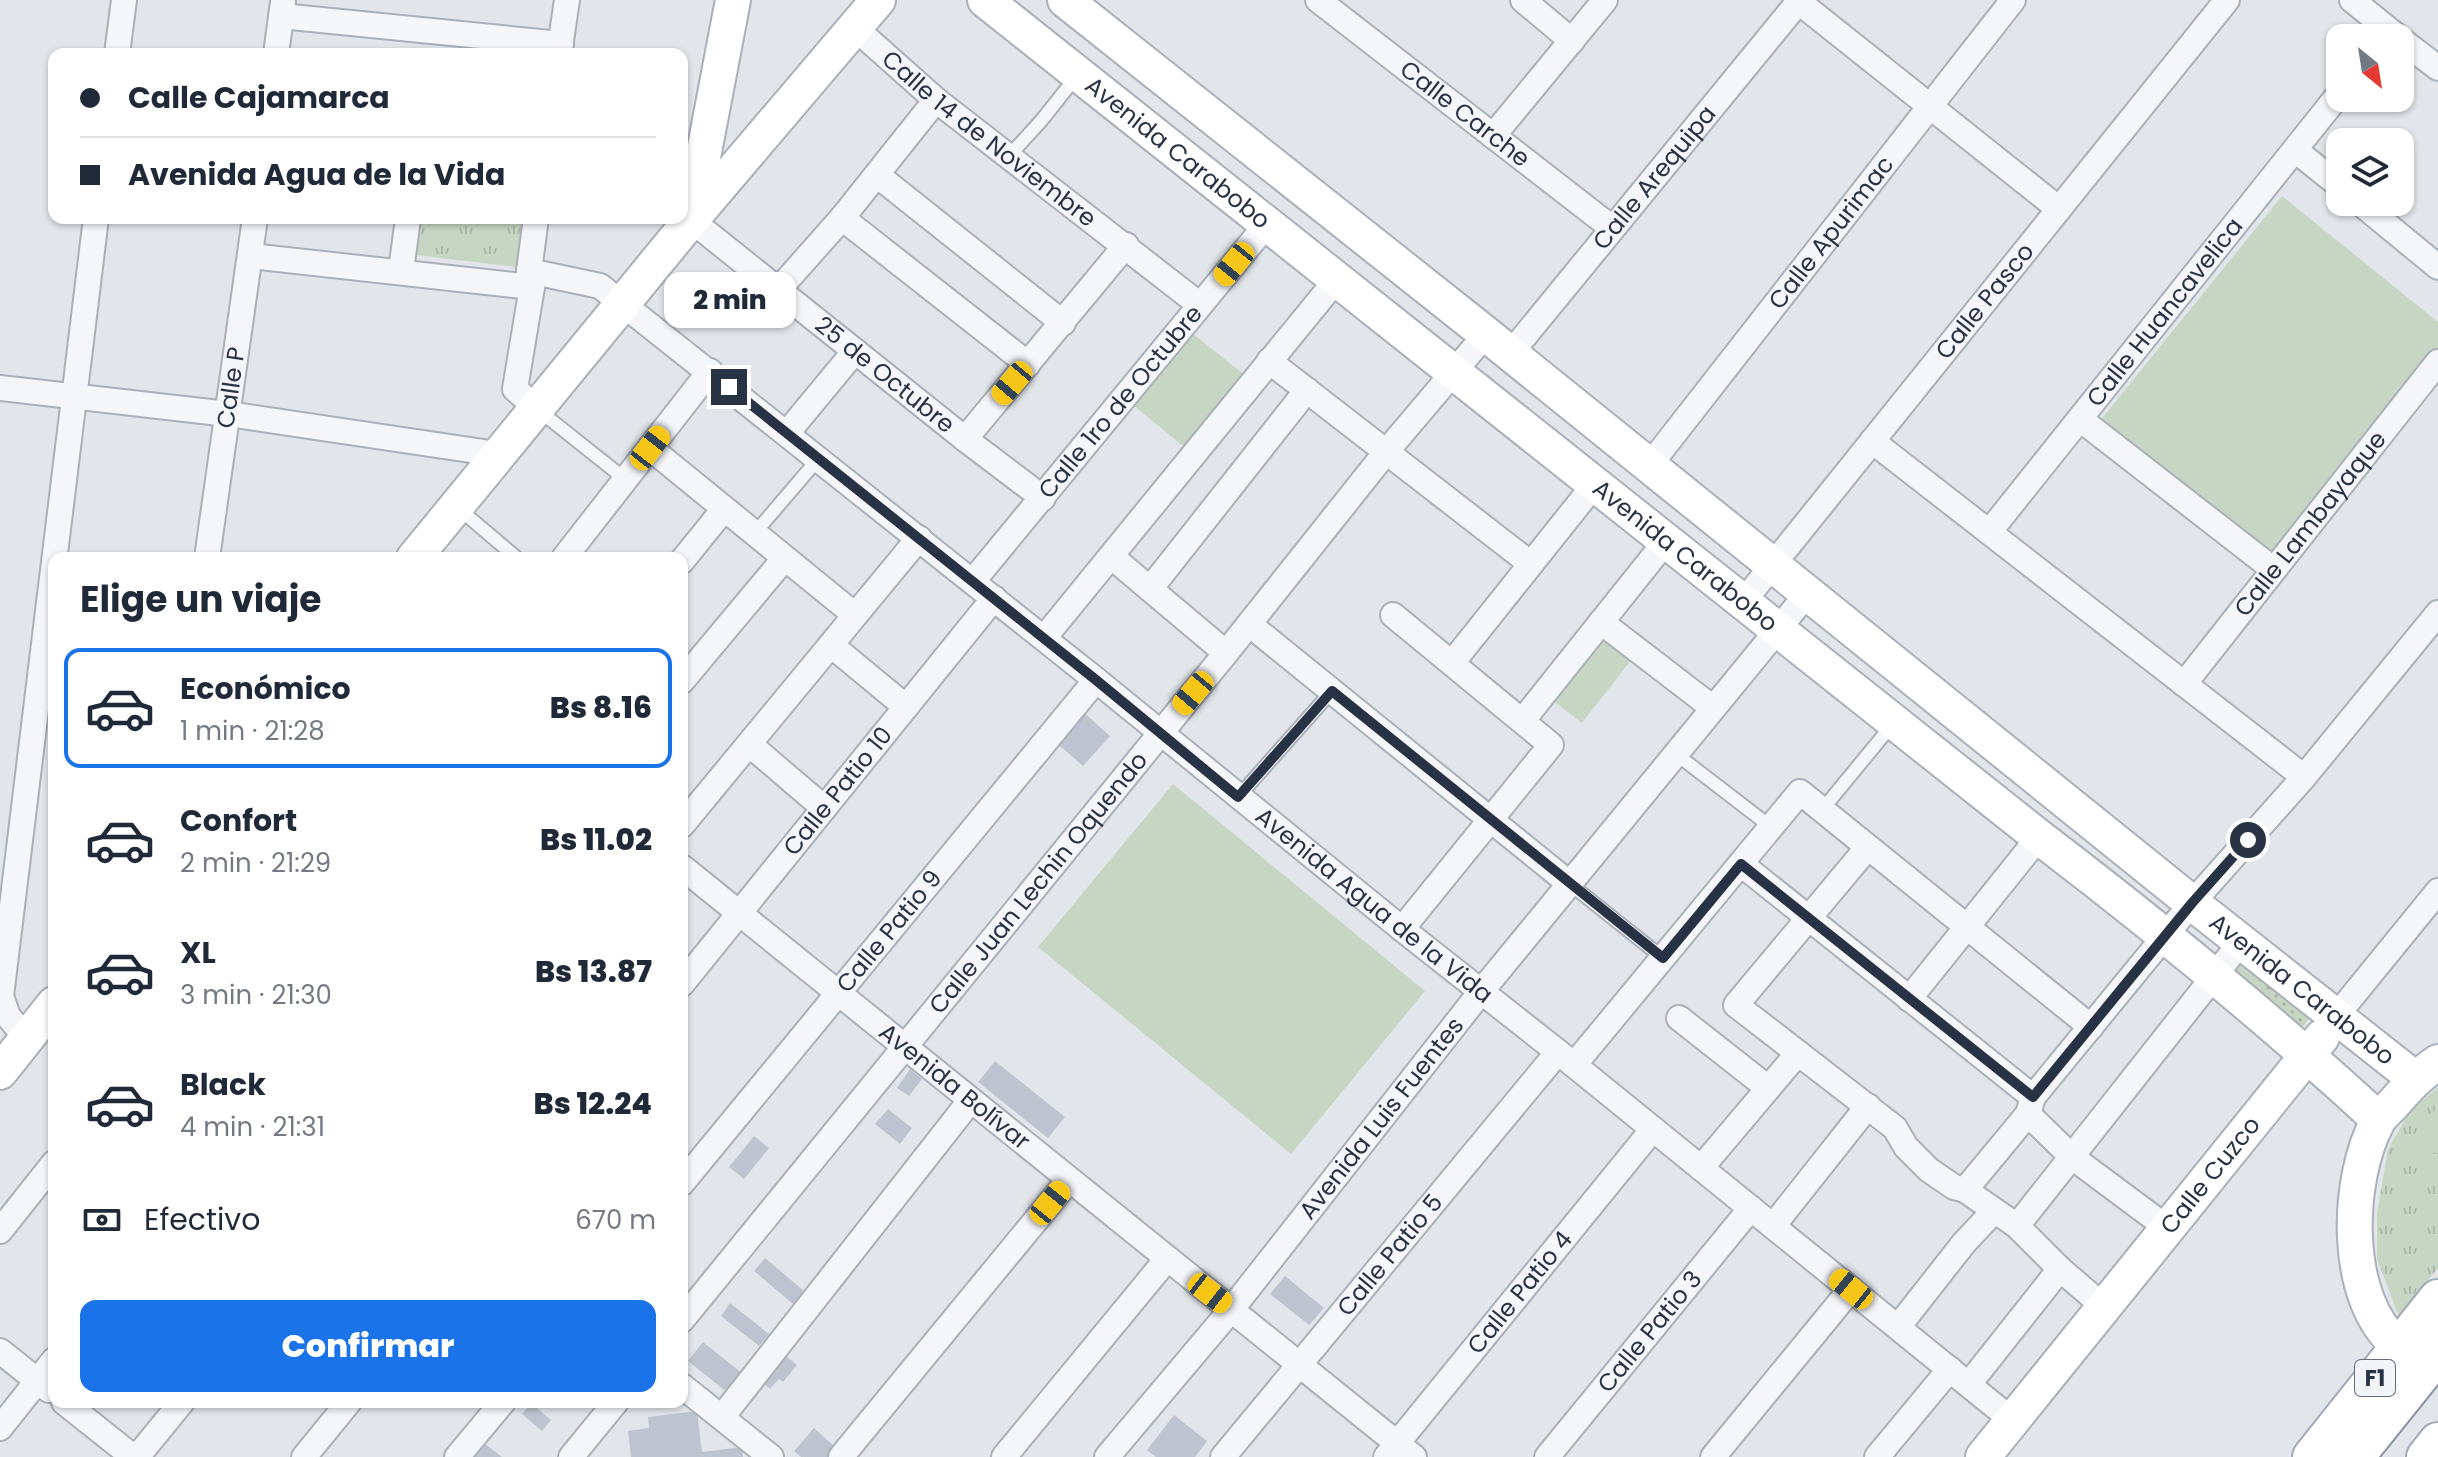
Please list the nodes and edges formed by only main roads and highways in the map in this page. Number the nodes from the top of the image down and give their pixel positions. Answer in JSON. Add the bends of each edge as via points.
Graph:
{"nodes":[{"id":1,"x":2438,"y":1299,"type":"edge"},
{"id":2,"x":2429,"y":1361,"type":"edge"},
{"id":3,"x":2438,"y":1442,"type":"edge"},
{"id":4,"x":2312,"y":1457,"type":"edge"},
{"id":5,"x":2352,"y":1457,"type":"edge"},
{"id":6,"x":2383,"y":1457,"type":"edge"},
{"id":7,"x":2426,"y":1457,"type":"edge"}],
"edges":[{"from":1,"to":2,"type":"main road","number":"F1"},
{"from":2,"to":4,"type":"main road","number":"F1"},
{"from":2,"to":5,"type":"highway","number":"F1"},
{"from":2,"to":6,"type":"highway","number":"F1"},
{"from":3,"to":7,"type":"main road"}]}
